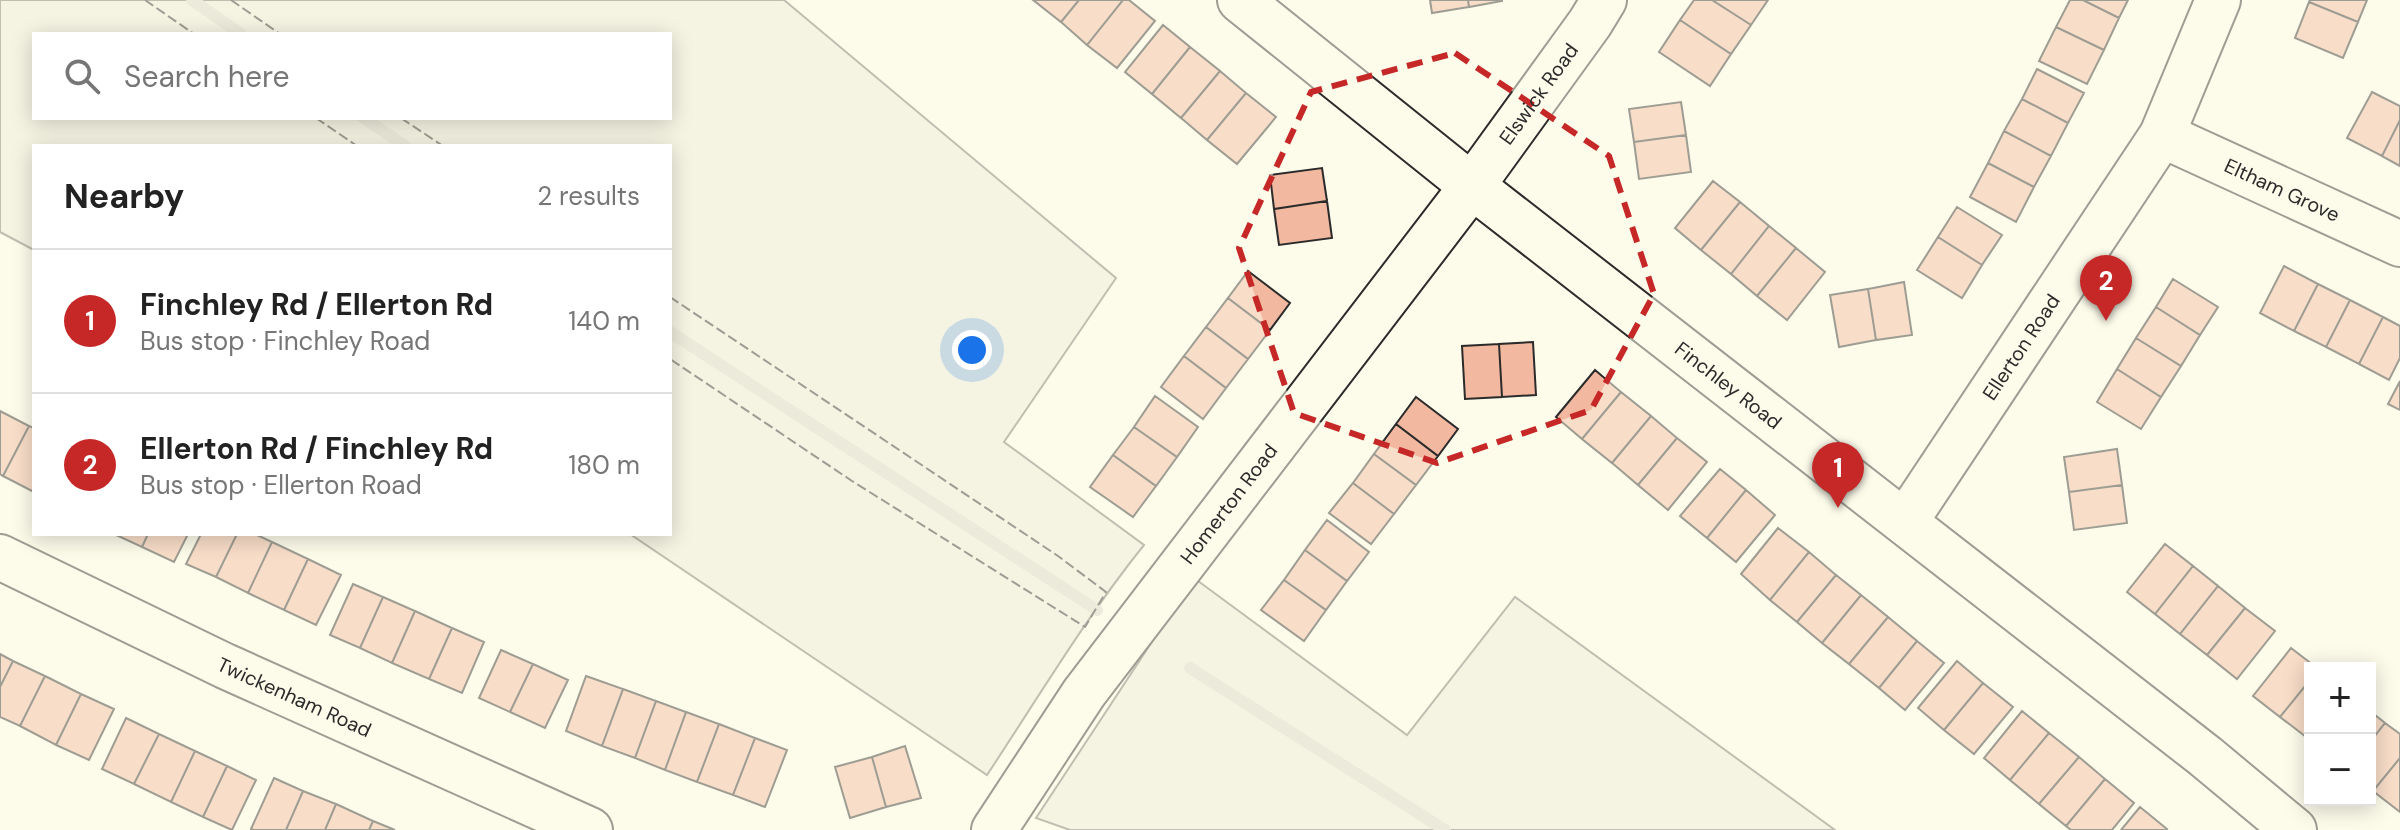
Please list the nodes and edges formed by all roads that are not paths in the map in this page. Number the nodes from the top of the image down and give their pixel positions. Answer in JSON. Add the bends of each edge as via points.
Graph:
{"nodes":[{"id":1,"x":1240,"y":0,"type":"edge"},
{"id":2,"x":1604,"y":0,"type":"edge"},
{"id":3,"x":2218,"y":0,"type":"edge"},
{"id":4,"x":2162,"y":135,"type":"junction"},
{"id":5,"x":1472,"y":186,"type":"junction"},
{"id":6,"x":2400,"y":244,"type":"edge"},
{"id":7,"x":1905,"y":522,"type":"junction"},
{"id":8,"x":0,"y":557,"type":"edge"},
{"id":9,"x":590,"y":830,"type":"edge"},
{"id":10,"x":994,"y":830,"type":"edge"},
{"id":11,"x":2294,"y":830,"type":"edge"}],
"edges":[{"from":1,"to":5,"type":"street","name":"Finchley Road"},
{"from":2,"to":5,"type":"street","name":"Elswick Road"},
{"from":3,"to":4,"type":"street","name":"Ellerton Road"},
{"from":4,"to":6,"type":"street","name":"Eltham Grove"},
{"from":4,"to":7,"type":"street","name":"Ellerton Road"},
{"from":5,"to":7,"type":"street","name":"Finchley Road"},
{"from":5,"to":10,"type":"street","name":"Homerton Road","via":[[1093,682]]},
{"from":7,"to":11,"type":"street","name":"Finchley Road"},
{"from":8,"to":9,"type":"street","name":"Twickenham Road","via":[[225,666]]}]}
